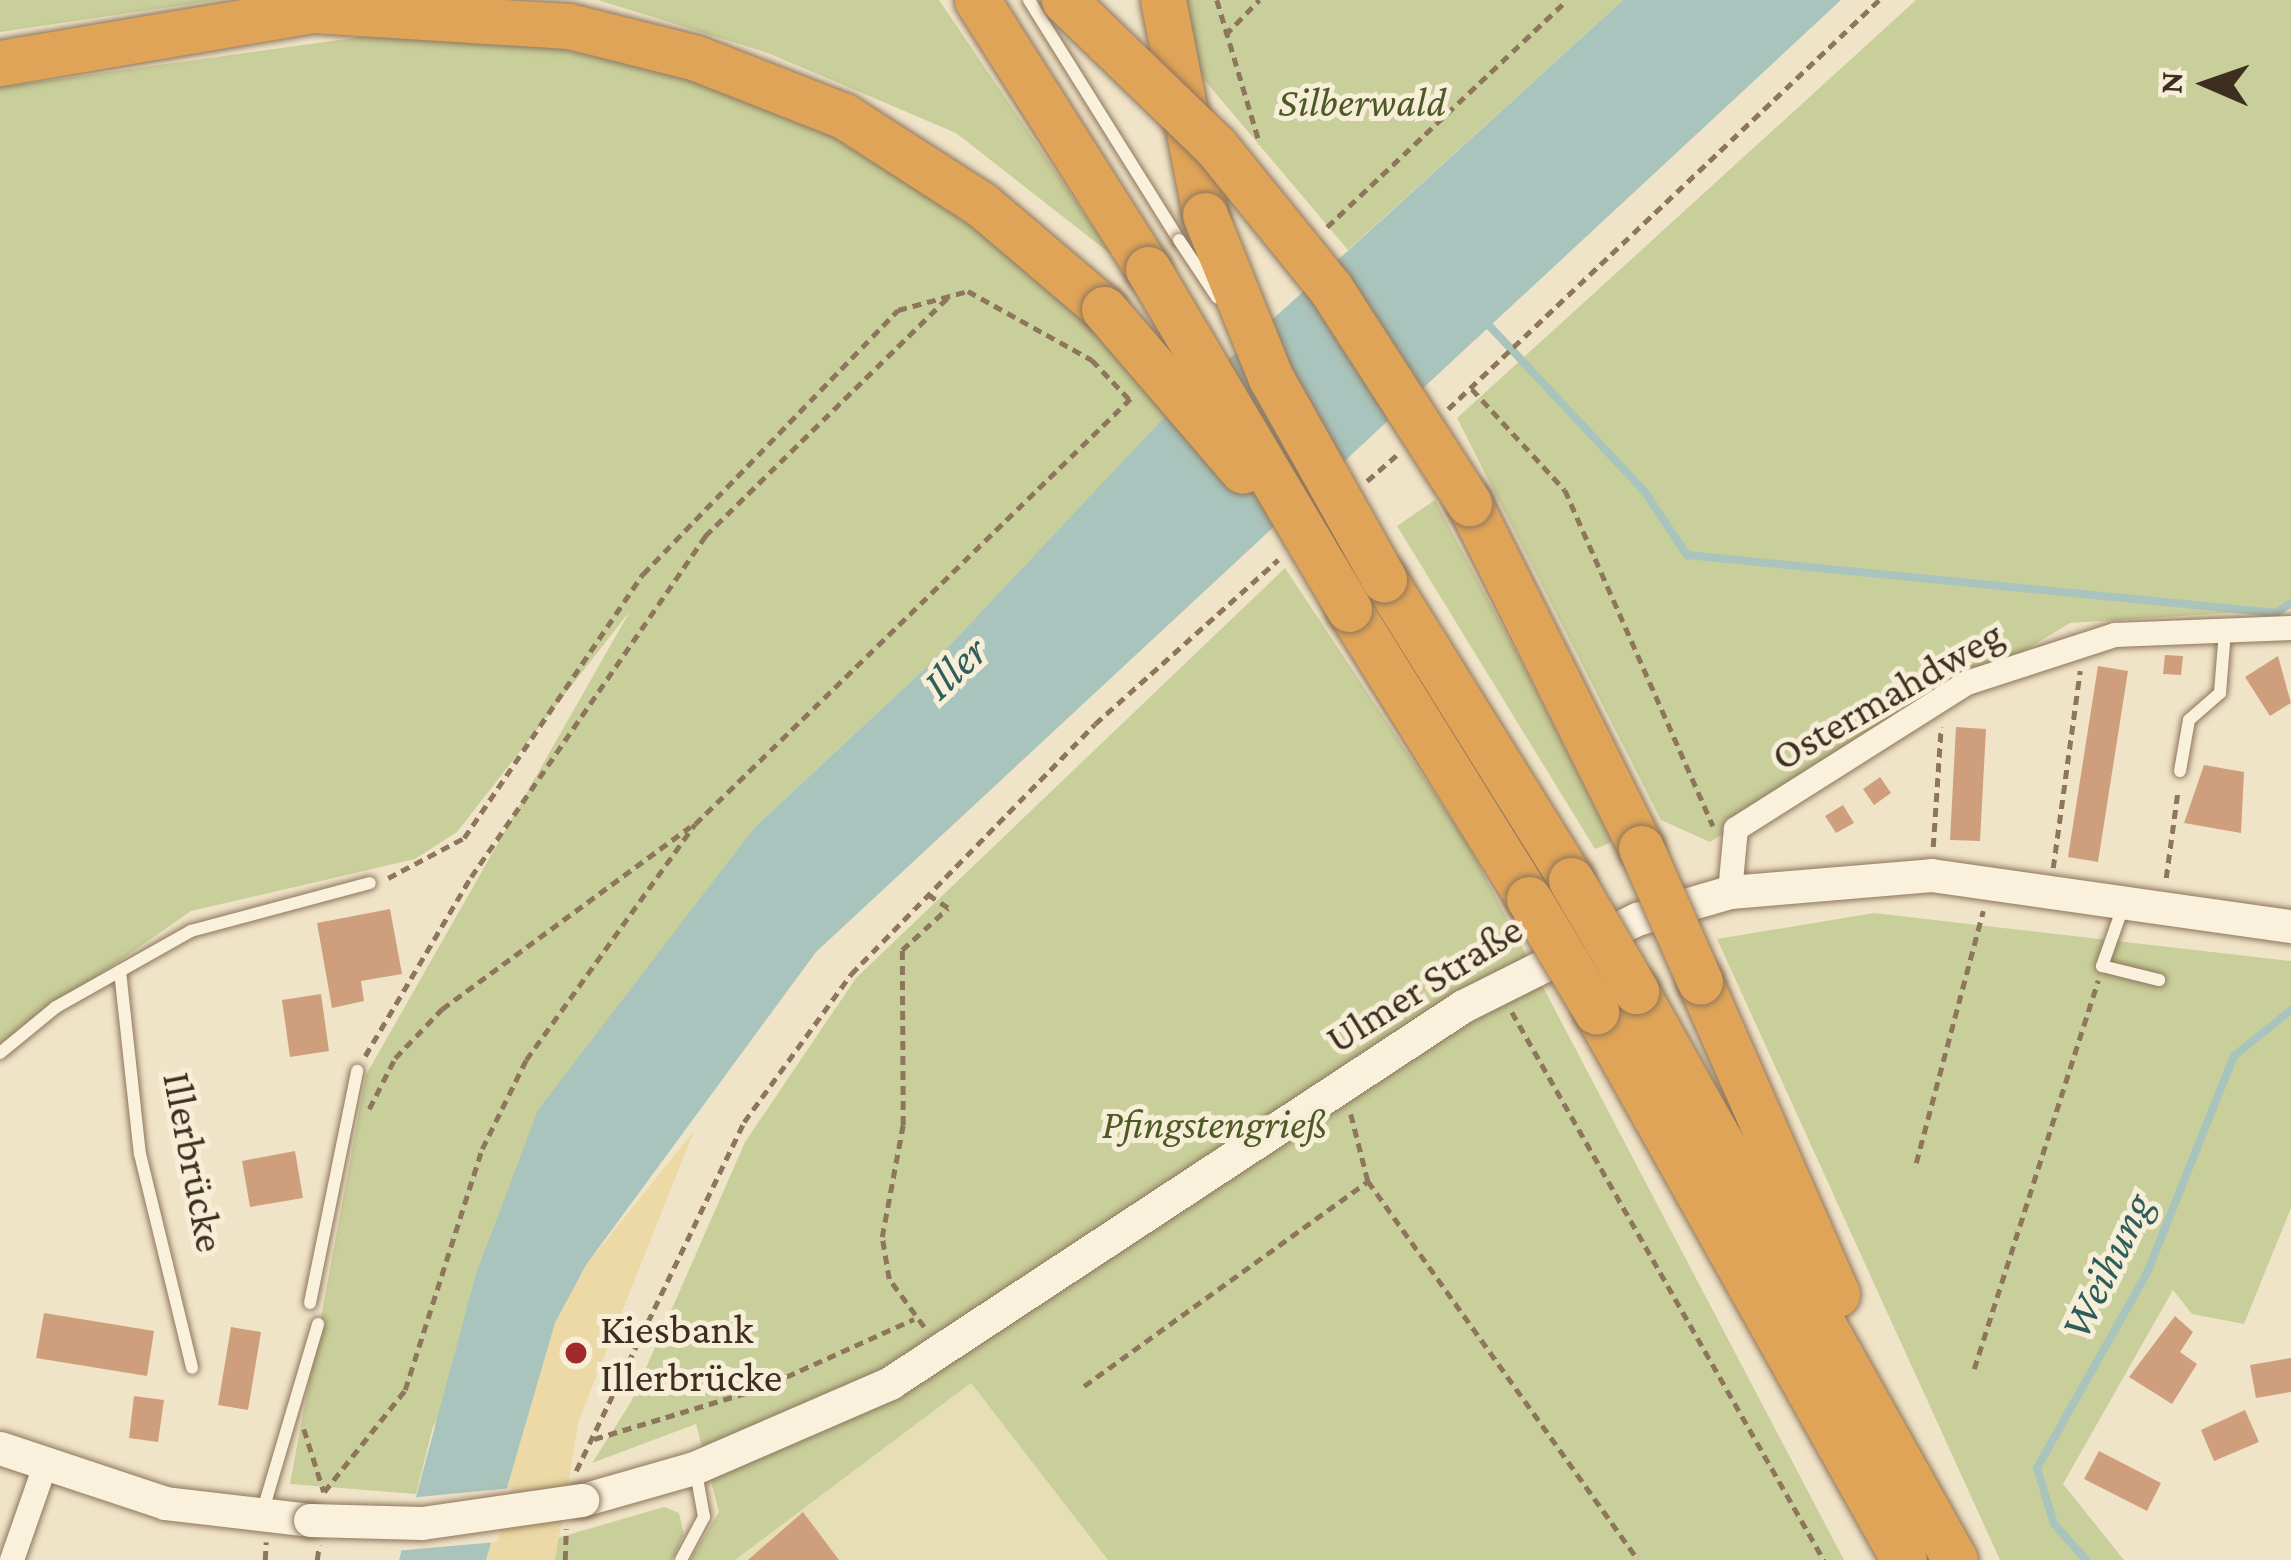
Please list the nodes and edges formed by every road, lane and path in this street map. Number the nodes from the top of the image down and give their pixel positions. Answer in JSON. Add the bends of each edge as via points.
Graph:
{"nodes":[{"id":1,"x":977,"y":0,"type":"edge"},
{"id":2,"x":1032,"y":0,"type":"edge"},
{"id":3,"x":1064,"y":0,"type":"edge"},
{"id":4,"x":1163,"y":0,"type":"edge"},
{"id":5,"x":1217,"y":0,"type":"edge"},
{"id":6,"x":1259,"y":0,"type":"edge"},
{"id":7,"x":1567,"y":0,"type":"edge"},
{"id":8,"x":1879,"y":0,"type":"edge"},
{"id":9,"x":1225,"y":35,"type":"junction"},
{"id":10,"x":0,"y":63,"type":"edge"},
{"id":11,"x":1184,"y":134,"type":"junction"},
{"id":12,"x":1262,"y":148,"type":"dead end"},
{"id":13,"x":1327,"y":226,"type":"dead end"},
{"id":14,"x":1177,"y":241,"type":"junction"},
{"id":15,"x":953,"y":293,"type":"junction"},
{"id":16,"x":1472,"y":389,"type":"junction"},
{"id":17,"x":1437,"y":419,"type":"dead end"},
{"id":18,"x":1403,"y":450,"type":"dead end"},
{"id":19,"x":1352,"y":495,"type":"dead end"},
{"id":20,"x":1283,"y":556,"type":"dead end"},
{"id":21,"x":1349,"y":609,"type":"junction"},
{"id":22,"x":2291,"y":628,"type":"edge"},
{"id":23,"x":2225,"y":629,"type":"junction"},
{"id":24,"x":2084,"y":641,"type":"junction"},
{"id":25,"x":1932,"y":705,"type":"junction"},
{"id":26,"x":2180,"y":771,"type":"joint"},
{"id":27,"x":695,"y":824,"type":"junction"},
{"id":28,"x":1933,"y":844,"type":"dead end"},
{"id":29,"x":1726,"y":853,"type":"junction"},
{"id":30,"x":2054,"y":861,"type":"dead end"},
{"id":31,"x":370,"y":883,"type":"joint"},
{"id":32,"x":1730,"y":892,"type":"junction"},
{"id":33,"x":2164,"y":894,"type":"dead end"},
{"id":34,"x":928,"y":896,"type":"junction"},
{"id":35,"x":1961,"y":902,"type":"dead end"},
{"id":36,"x":2125,"y":902,"type":"junction"},
{"id":37,"x":1985,"y":904,"type":"junction"},
{"id":38,"x":2007,"y":907,"type":"dead end"},
{"id":39,"x":2291,"y":926,"type":"edge"},
{"id":40,"x":2102,"y":966,"type":"junction"},
{"id":41,"x":120,"y":971,"type":"junction"},
{"id":42,"x":2159,"y":980,"type":"dead end"},
{"id":43,"x":1525,"y":994,"type":"dead end"},
{"id":44,"x":1616,"y":1001,"type":"junction"},
{"id":45,"x":1507,"y":1003,"type":"junction"},
{"id":46,"x":1490,"y":1011,"type":"dead end"},
{"id":47,"x":0,"y":1053,"type":"edge"},
{"id":48,"x":357,"y":1072,"type":"joint"},
{"id":49,"x":364,"y":1116,"type":"dead end"},
{"id":50,"x":1329,"y":1116,"type":"dead end"},
{"id":51,"x":1916,"y":1163,"type":"dead end"},
{"id":52,"x":1368,"y":1181,"type":"junction"},
{"id":53,"x":310,"y":1303,"type":"dead end"},
{"id":54,"x":916,"y":1318,"type":"junction"},
{"id":55,"x":318,"y":1324,"type":"dead end"},
{"id":56,"x":944,"y":1350,"type":"junction"},
{"id":57,"x":192,"y":1368,"type":"dead end"},
{"id":58,"x":1974,"y":1369,"type":"dead end"},
{"id":59,"x":1084,"y":1386,"type":"dead end"},
{"id":60,"x":299,"y":1412,"type":"junction"},
{"id":61,"x":0,"y":1448,"type":"edge"},
{"id":62,"x":1904,"y":1464,"type":"junction"},
{"id":63,"x":44,"y":1466,"type":"junction"},
{"id":64,"x":694,"y":1468,"type":"junction"},
{"id":65,"x":319,"y":1516,"type":"junction"},
{"id":66,"x":263,"y":1528,"type":"junction"},
{"id":67,"x":13,"y":1560,"type":"edge"},
{"id":68,"x":265,"y":1560,"type":"edge"},
{"id":69,"x":317,"y":1560,"type":"edge"},
{"id":70,"x":681,"y":1560,"type":"edge"},
{"id":71,"x":1638,"y":1560,"type":"edge"},
{"id":72,"x":1824,"y":1560,"type":"edge"},
{"id":73,"x":1904,"y":1560,"type":"edge"},
{"id":74,"x":1955,"y":1560,"type":"edge"}],
"edges":[{"from":1,"to":14,"type":"highway"},
{"from":2,"to":11,"type":"lane"},
{"from":2,"to":14,"type":"lane"},
{"from":3,"to":62,"type":"highway","bridge":true,"via":[[1216,147],[1316,271],[1469,503],[1641,848]]},
{"from":4,"to":11,"type":"highway"},
{"from":5,"to":9,"type":"path"},
{"from":6,"to":9,"type":"path"},
{"from":7,"to":13,"type":"path"},
{"from":8,"to":16,"type":"path"},
{"from":9,"to":12,"type":"path"},
{"from":10,"to":21,"type":"highway","bridge":true,"via":[[314,10],[569,26],[697,58],[844,116],[982,205],[1104,310]]},
{"from":11,"to":14,"type":"highway"},
{"from":14,"to":21,"type":"highway","bridge":true},
{"from":14,"to":44,"type":"highway","bridge":true,"via":[[1271,378],[1570,880]]},
{"from":15,"to":27,"type":"path","via":[[968,291],[1092,361],[1129,399]]},
{"from":15,"to":31,"type":"path","via":[[898,310],[643,574],[464,838],[427,867]]},
{"from":15,"to":48,"type":"path","via":[[705,536],[471,877]]},
{"from":16,"to":17,"type":"path"},
{"from":16,"to":29,"type":"path","via":[[1565,490]]},
{"from":18,"to":19,"type":"path"},
{"from":20,"to":34,"type":"path"},
{"from":21,"to":44,"type":"highway","bridge":true,"via":[[1529,899]]},
{"from":22,"to":23,"type":"street","name":"Ostermahdweg"},
{"from":23,"to":24,"type":"street","name":"Ostermahdweg"},
{"from":23,"to":26,"type":"lane","via":[[2220,693],[2189,720]]},
{"from":24,"to":25,"type":"street","name":"Ostermahdweg"},
{"from":24,"to":30,"type":"path"},
{"from":25,"to":28,"type":"path","via":[[1942,731]]},
{"from":25,"to":29,"type":"street","name":"Ostermahdweg","via":[[1736,829]]},
{"from":26,"to":33,"type":"path"},
{"from":27,"to":49,"type":"path","via":[[442,1009],[395,1058]]},
{"from":27,"to":65,"type":"path","via":[[526,1060],[482,1149],[406,1390]]},
{"from":29,"to":32,"type":"street"},
{"from":31,"to":41,"type":"lane","via":[[208,924]]},
{"from":32,"to":36,"type":"main road","name":"Ulmer Straße","via":[[1931,875]]},
{"from":32,"to":56,"type":"main road","name":"Ulmer Straße","via":[[1585,938],[1463,1006]]},
{"from":34,"to":54,"type":"path","via":[[948,908],[902,950],[902,1125],[882,1237],[889,1279]]},
{"from":34,"to":54,"type":"path","via":[[851,974],[744,1122],[594,1439],[759,1389]]},
{"from":35,"to":37,"type":"path"},
{"from":36,"to":39,"type":"main road","name":"Ulmer Straße"},
{"from":36,"to":40,"type":"lane"},
{"from":37,"to":38,"type":"path"},
{"from":37,"to":51,"type":"path"},
{"from":40,"to":42,"type":"lane"},
{"from":40,"to":58,"type":"path"},
{"from":41,"to":47,"type":"lane"},
{"from":41,"to":57,"type":"lane","name":"Illerbrücke","via":[[140,1154]]},
{"from":43,"to":45,"type":"path"},
{"from":44,"to":62,"type":"highway"},
{"from":44,"to":73,"type":"highway"},
{"from":45,"to":46,"type":"path"},
{"from":45,"to":72,"type":"path"},
{"from":48,"to":53,"type":"lane"},
{"from":50,"to":52,"type":"path","via":[[1348,1102]]},
{"from":52,"to":59,"type":"path"},
{"from":52,"to":71,"type":"path"},
{"from":54,"to":56,"type":"path"},
{"from":55,"to":60,"type":"lane"},
{"from":56,"to":64,"type":"main road","name":"Ulmer Straße"},
{"from":60,"to":65,"type":"path"},
{"from":60,"to":66,"type":"lane"},
{"from":61,"to":63,"type":"main road"},
{"from":62,"to":74,"type":"highway"},
{"from":63,"to":66,"type":"main road"},
{"from":63,"to":67,"type":"street"},
{"from":64,"to":65,"type":"main road","name":"Ulmer Straße","bridge":true,"via":[[548,1508],[422,1523]]},
{"from":64,"to":70,"type":"lane","via":[[704,1517]]},
{"from":65,"to":66,"type":"main road"},
{"from":65,"to":69,"type":"path"},
{"from":66,"to":68,"type":"path"}]}
